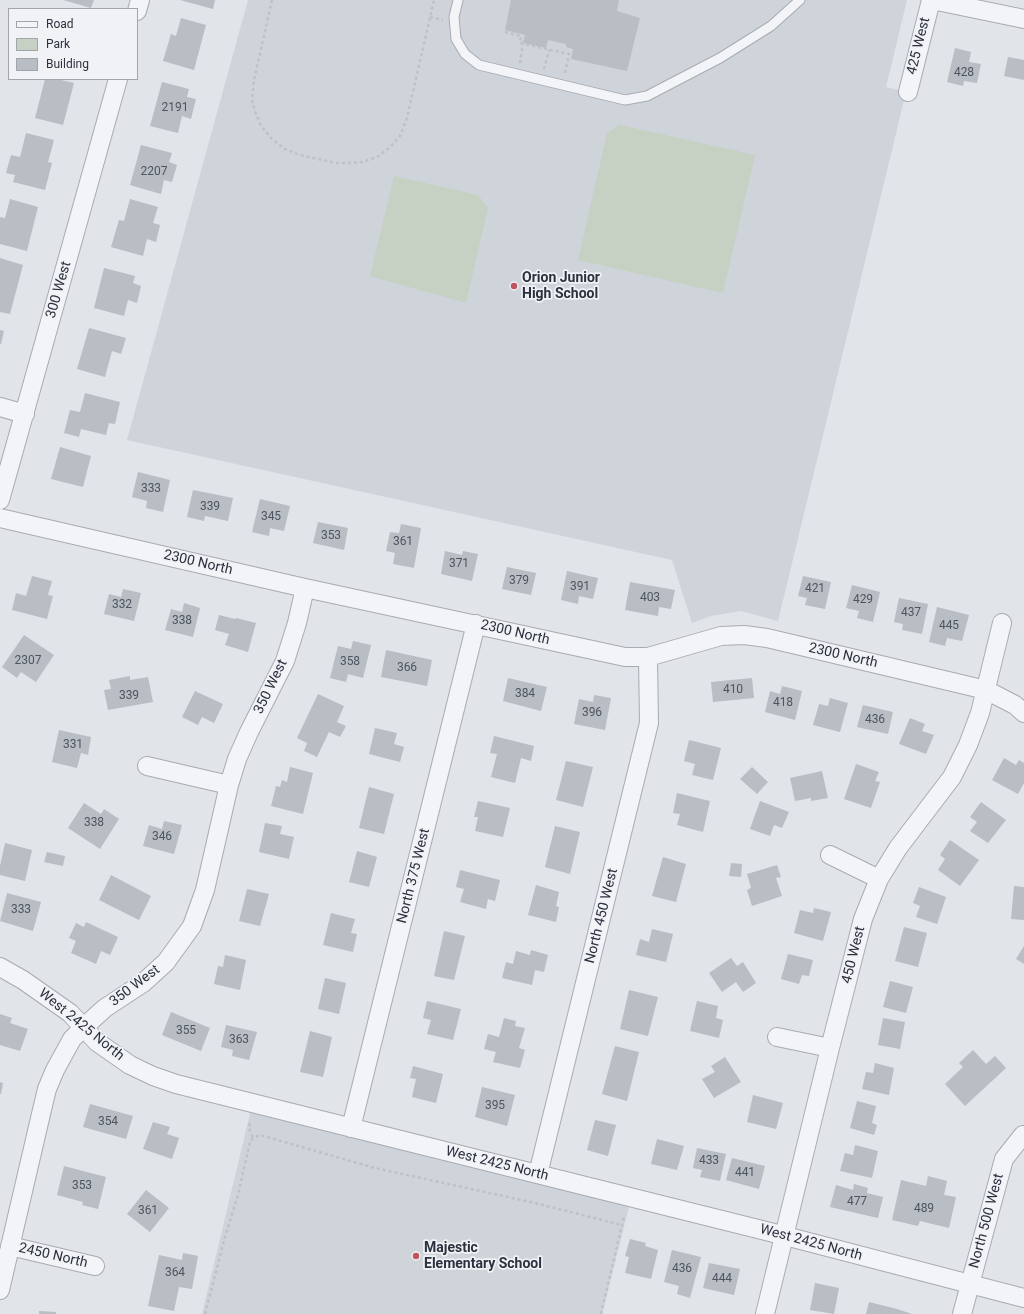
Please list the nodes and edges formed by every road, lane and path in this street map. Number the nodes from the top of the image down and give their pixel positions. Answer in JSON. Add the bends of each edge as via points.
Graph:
{"nodes":[{"id":1,"x":272,"y":0,"type":"edge"},
{"id":2,"x":434,"y":0,"type":"edge"},
{"id":3,"x":458,"y":0,"type":"edge"},
{"id":4,"x":800,"y":0,"type":"edge"},
{"id":5,"x":931,"y":0,"type":"edge"},
{"id":6,"x":430,"y":17,"type":"junction"},
{"id":7,"x":1024,"y":20,"type":"edge"},
{"id":8,"x":446,"y":21,"type":"dead end"},
{"id":9,"x":505,"y":32,"type":"dead end"},
{"id":10,"x":523,"y":44,"type":"junction"},
{"id":11,"x":549,"y":50,"type":"junction"},
{"id":12,"x":519,"y":66,"type":"dead end"},
{"id":13,"x":544,"y":71,"type":"dead end"},
{"id":14,"x":564,"y":76,"type":"dead end"},
{"id":15,"x":118,"y":80,"type":"edge"},
{"id":16,"x":908,"y":92,"type":"dead end"},
{"id":17,"x":0,"y":407,"type":"edge"},
{"id":18,"x":25,"y":414,"type":"junction"},
{"id":19,"x":0,"y":500,"type":"edge"},
{"id":20,"x":0,"y":518,"type":"edge"},
{"id":21,"x":305,"y":588,"type":"junction"},
{"id":22,"x":1002,"y":623,"type":"dead end"},
{"id":23,"x":476,"y":624,"type":"junction"},
{"id":24,"x":648,"y":656,"type":"junction"},
{"id":25,"x":986,"y":690,"type":"junction"},
{"id":26,"x":1024,"y":713,"type":"edge"},
{"id":27,"x":147,"y":766,"type":"dead end"},
{"id":28,"x":229,"y":785,"type":"junction"},
{"id":29,"x":830,"y":855,"type":"dead end"},
{"id":30,"x":879,"y":879,"type":"junction"},
{"id":31,"x":0,"y":967,"type":"edge"},
{"id":32,"x":84,"y":1027,"type":"junction"},
{"id":33,"x":777,"y":1037,"type":"dead end"},
{"id":34,"x":830,"y":1048,"type":"junction"},
{"id":35,"x":250,"y":1122,"type":"dead end"},
{"id":36,"x":351,"y":1128,"type":"junction"},
{"id":37,"x":1023,"y":1135,"type":"edge"},
{"id":38,"x":253,"y":1138,"type":"junction"},
{"id":39,"x":538,"y":1174,"type":"junction"},
{"id":40,"x":624,"y":1217,"type":"dead end"},
{"id":41,"x":622,"y":1225,"type":"junction"},
{"id":42,"x":785,"y":1236,"type":"junction"},
{"id":43,"x":10,"y":1246,"type":"junction"},
{"id":44,"x":95,"y":1266,"type":"dead end"},
{"id":45,"x":969,"y":1284,"type":"junction"},
{"id":46,"x":0,"y":1290,"type":"edge"},
{"id":47,"x":1024,"y":1298,"type":"edge"},
{"id":48,"x":205,"y":1314,"type":"edge"},
{"id":49,"x":601,"y":1314,"type":"edge"},
{"id":50,"x":765,"y":1314,"type":"edge"},
{"id":51,"x":962,"y":1314,"type":"edge"}],
"edges":[{"from":1,"to":6,"type":"path","via":[[254,80],[252,100],[256,114],[261,126],[285,149],[300,155],[336,162],[363,162],[379,156],[400,136],[407,118]]},
{"from":2,"to":6,"type":"path"},
{"from":3,"to":4,"type":"lane","via":[[454,17],[456,39],[465,54],[479,64],[624,100],[647,96],[720,58],[771,26]]},
{"from":5,"to":7,"type":"street"},
{"from":5,"to":16,"type":"street","name":"425 West"},
{"from":6,"to":8,"type":"path"},
{"from":9,"to":10,"type":"path","via":[[521,36],[520,43]]},
{"from":10,"to":11,"type":"path"},
{"from":10,"to":12,"type":"path"},
{"from":11,"to":13,"type":"path"},
{"from":11,"to":14,"type":"path","via":[[569,54]]},
{"from":15,"to":18,"type":"street","name":"300 West"},
{"from":17,"to":18,"type":"street"},
{"from":18,"to":19,"type":"street","name":"300 West"},
{"from":20,"to":21,"type":"street","name":"2300 North"},
{"from":21,"to":23,"type":"street","name":"2300 North"},
{"from":21,"to":28,"type":"street","name":"350 West","via":[[285,661],[249,732]]},
{"from":22,"to":25,"type":"street","name":"450 West"},
{"from":23,"to":24,"type":"street","name":"2300 North","via":[[603,653],[625,657]]},
{"from":23,"to":36,"type":"street","name":"North 375 West"},
{"from":24,"to":25,"type":"street","name":"2300 North","via":[[721,636],[744,635],[767,638]]},
{"from":24,"to":39,"type":"street","name":"North 450 West","via":[[649,723]]},
{"from":25,"to":26,"type":"street","name":"2300 North","via":[[1015,705]]},
{"from":25,"to":30,"type":"street","name":"450 West","via":[[968,745],[952,777],[898,848]]},
{"from":27,"to":28,"type":"street"},
{"from":28,"to":32,"type":"street","name":"350 West","via":[[205,890],[192,926],[166,962]]},
{"from":29,"to":30,"type":"street"},
{"from":30,"to":34,"type":"street","name":"450 West","via":[[863,919]]},
{"from":31,"to":32,"type":"street","name":"West 2425 North","via":[[70,1013]]},
{"from":32,"to":36,"type":"street","name":"West 2425 North","via":[[97,1042],[130,1065],[152,1076]]},
{"from":32,"to":43,"type":"street","name":"350 West","via":[[72,1039],[47,1089]]},
{"from":33,"to":34,"type":"street"},
{"from":34,"to":42,"type":"street","name":"450 West"},
{"from":35,"to":38,"type":"path","via":[[249,1128]]},
{"from":36,"to":39,"type":"street","name":"West 2425 North"},
{"from":37,"to":45,"type":"street","name":"North 500 West","via":[[1004,1159]]},
{"from":38,"to":41,"type":"path","via":[[269,1137],[375,1168]]},
{"from":38,"to":48,"type":"path"},
{"from":39,"to":42,"type":"street","name":"West 2425 North"},
{"from":40,"to":41,"type":"path"},
{"from":41,"to":49,"type":"path"},
{"from":42,"to":45,"type":"street","name":"West 2425 North"},
{"from":42,"to":50,"type":"street","name":"450 West"},
{"from":43,"to":44,"type":"street","name":"2450 North"},
{"from":43,"to":46,"type":"street","name":"350 West"},
{"from":45,"to":47,"type":"street","name":"West 2425 North"},
{"from":45,"to":51,"type":"street","name":"North 500 West"}]}
